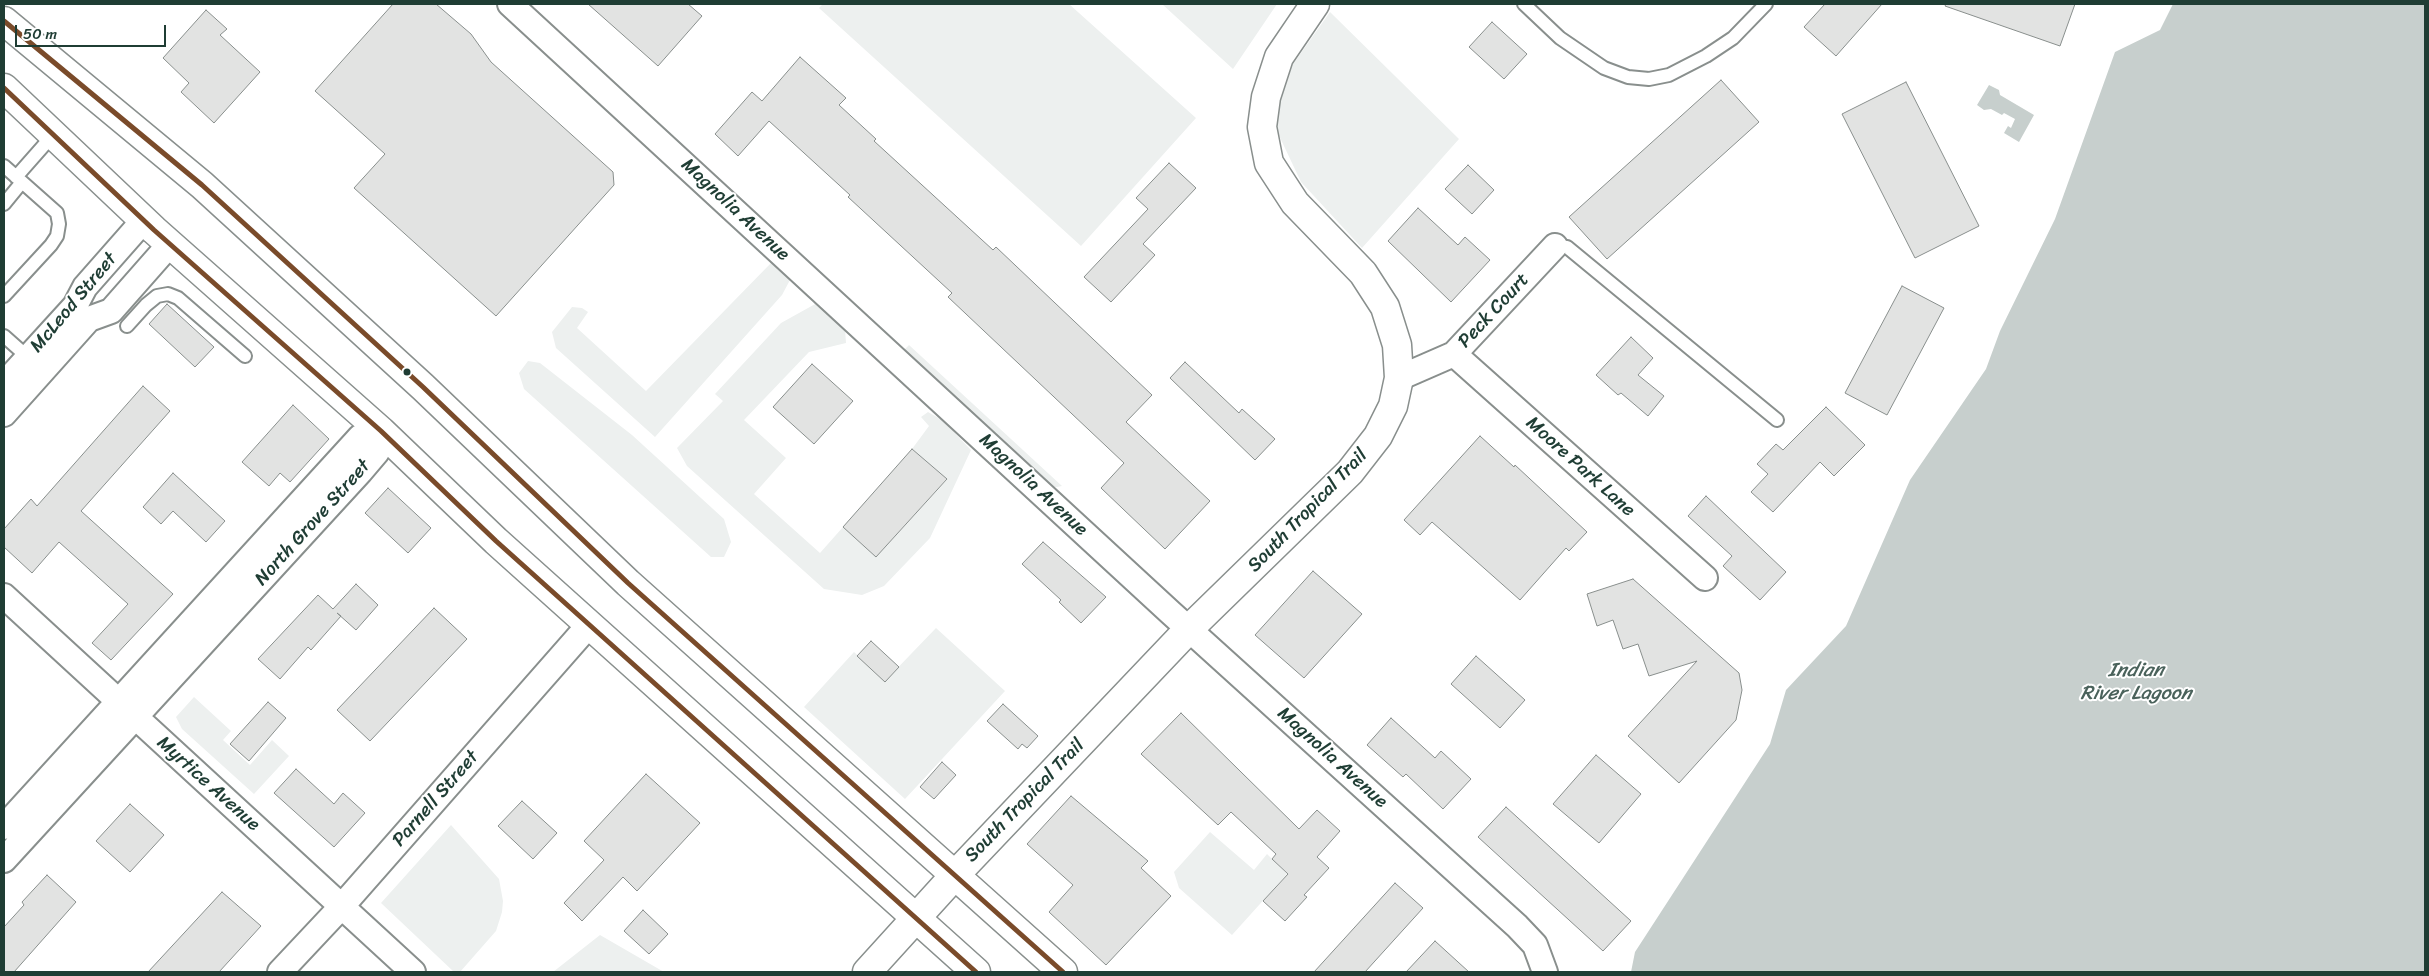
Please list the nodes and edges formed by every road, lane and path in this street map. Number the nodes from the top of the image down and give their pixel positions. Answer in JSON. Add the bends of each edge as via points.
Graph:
{"nodes":[{"id":1,"x":510,"y":4,"type":"edge"},
{"id":2,"x":1315,"y":4,"type":"edge"},
{"id":3,"x":1524,"y":4,"type":"edge"},
{"id":4,"x":1766,"y":4,"type":"edge"},
{"id":5,"x":4,"y":21,"type":"edge"},
{"id":6,"x":4,"y":88,"type":"edge"},
{"id":7,"x":53,"y":135,"type":"junction"},
{"id":8,"x":4,"y":166,"type":"edge"},
{"id":9,"x":19,"y":179,"type":"junction"},
{"id":10,"x":4,"y":204,"type":"edge"},
{"id":11,"x":144,"y":220,"type":"junction"},
{"id":12,"x":170,"y":244,"type":"junction"},
{"id":13,"x":1555,"y":246,"type":"joint"},
{"id":14,"x":4,"y":296,"type":"edge"},
{"id":15,"x":127,"y":326,"type":"dead end"},
{"id":16,"x":4,"y":336,"type":"edge"},
{"id":17,"x":1454,"y":354,"type":"junction"},
{"id":18,"x":245,"y":356,"type":"dead end"},
{"id":19,"x":35,"y":364,"type":"junction"},
{"id":20,"x":1399,"y":378,"type":"junction"},
{"id":21,"x":4,"y":384,"type":"edge"},
{"id":22,"x":4,"y":414,"type":"edge"},
{"id":23,"x":1777,"y":420,"type":"dead end"},
{"id":24,"x":381,"y":431,"type":"junction"},
{"id":25,"x":270,"y":536,"type":"junction"},
{"id":26,"x":287,"y":552,"type":"junction"},
{"id":27,"x":1705,"y":578,"type":"dead end"},
{"id":28,"x":4,"y":596,"type":"edge"},
{"id":29,"x":589,"y":625,"type":"junction"},
{"id":30,"x":1189,"y":630,"type":"junction"},
{"id":31,"x":126,"y":710,"type":"junction"},
{"id":32,"x":31,"y":814,"type":"junction"},
{"id":33,"x":4,"y":828,"type":"edge"},
{"id":34,"x":4,"y":860,"type":"edge"},
{"id":35,"x":955,"y":875,"type":"junction"},
{"id":36,"x":342,"y":906,"type":"junction"},
{"id":37,"x":916,"y":920,"type":"junction"},
{"id":38,"x":280,"y":972,"type":"edge"},
{"id":39,"x":413,"y":972,"type":"edge"},
{"id":40,"x":867,"y":972,"type":"edge"},
{"id":41,"x":976,"y":972,"type":"edge"},
{"id":42,"x":1063,"y":972,"type":"edge"},
{"id":43,"x":1545,"y":972,"type":"edge"}],
"edges":[{"from":1,"to":30,"type":"street","name":"Magnolia Avenue"},
{"from":2,"to":20,"type":"main road","name":"South Tropical Trail","via":[[1279,57],[1266,97],[1262,127],[1269,164],[1295,203],[1363,273],[1386,307],[1396,344]]},
{"from":3,"to":4,"type":"lane","via":[[1560,38],[1604,68],[1628,77],[1649,79],[1669,75],[1706,56],[1733,38]]},
{"from":5,"to":35,"type":"main road","via":[[208,192],[423,387],[634,589]]},
{"from":6,"to":7,"type":"main road"},
{"from":7,"to":9,"type":"lane"},
{"from":7,"to":11,"type":"main road"},
{"from":8,"to":9,"type":"lane"},
{"from":9,"to":10,"type":"lane"},
{"from":9,"to":14,"type":"lane","via":[[57,213],[60,224],[51,245]]},
{"from":11,"to":12,"type":"main road"},
{"from":11,"to":19,"type":"street","name":"McLeod Street","via":[[86,287]]},
{"from":12,"to":19,"type":"street","name":"McLeod Street","via":[[111,311],[89,319]]},
{"from":12,"to":24,"type":"main road"},
{"from":13,"to":17,"type":"street","name":"Peck Court"},
{"from":13,"to":23,"type":"lane","via":[[1567,247]]},
{"from":15,"to":18,"type":"lane","via":[[157,296],[168,294],[178,298]]},
{"from":16,"to":19,"type":"lane"},
{"from":17,"to":20,"type":"street","name":"Peck Court"},
{"from":17,"to":27,"type":"street","name":"Moore Park Lane"},
{"from":19,"to":21,"type":"street","name":"McLeod Street"},
{"from":19,"to":22,"type":"street","name":"McLeod Street"},
{"from":20,"to":30,"type":"main road","name":"South Tropical Trail","via":[[1393,406],[1378,436],[1350,472]]},
{"from":24,"to":25,"type":"street","name":"North Grove Street","via":[[360,437]]},
{"from":24,"to":26,"type":"street","name":"North Grove Street","via":[[377,452]]},
{"from":24,"to":29,"type":"main road"},
{"from":25,"to":26,"type":"street"},
{"from":25,"to":31,"type":"street","name":"North Grove Street"},
{"from":26,"to":31,"type":"street","name":"North Grove Street"},
{"from":28,"to":31,"type":"street","name":"Myrtice Avenue"},
{"from":29,"to":36,"type":"street","name":"Parnell Street"},
{"from":29,"to":37,"type":"main road"},
{"from":30,"to":35,"type":"main road","name":"South Tropical Trail"},
{"from":30,"to":43,"type":"street","name":"Magnolia Avenue","via":[[1517,926],[1535,945]]},
{"from":31,"to":32,"type":"street","name":"North Grove Street"},
{"from":31,"to":36,"type":"street","name":"Myrtice Avenue"},
{"from":32,"to":33,"type":"street","name":"North Grove Street"},
{"from":32,"to":34,"type":"street","name":"North Grove Street"},
{"from":35,"to":37,"type":"main road","name":"South Tropical Trail"},
{"from":35,"to":42,"type":"main road"},
{"from":36,"to":38,"type":"street","name":"Parnell Street"},
{"from":36,"to":39,"type":"street","name":"Myrtice Avenue"},
{"from":37,"to":40,"type":"main road","name":"South Tropical Trail"},
{"from":37,"to":41,"type":"main road"}]}
